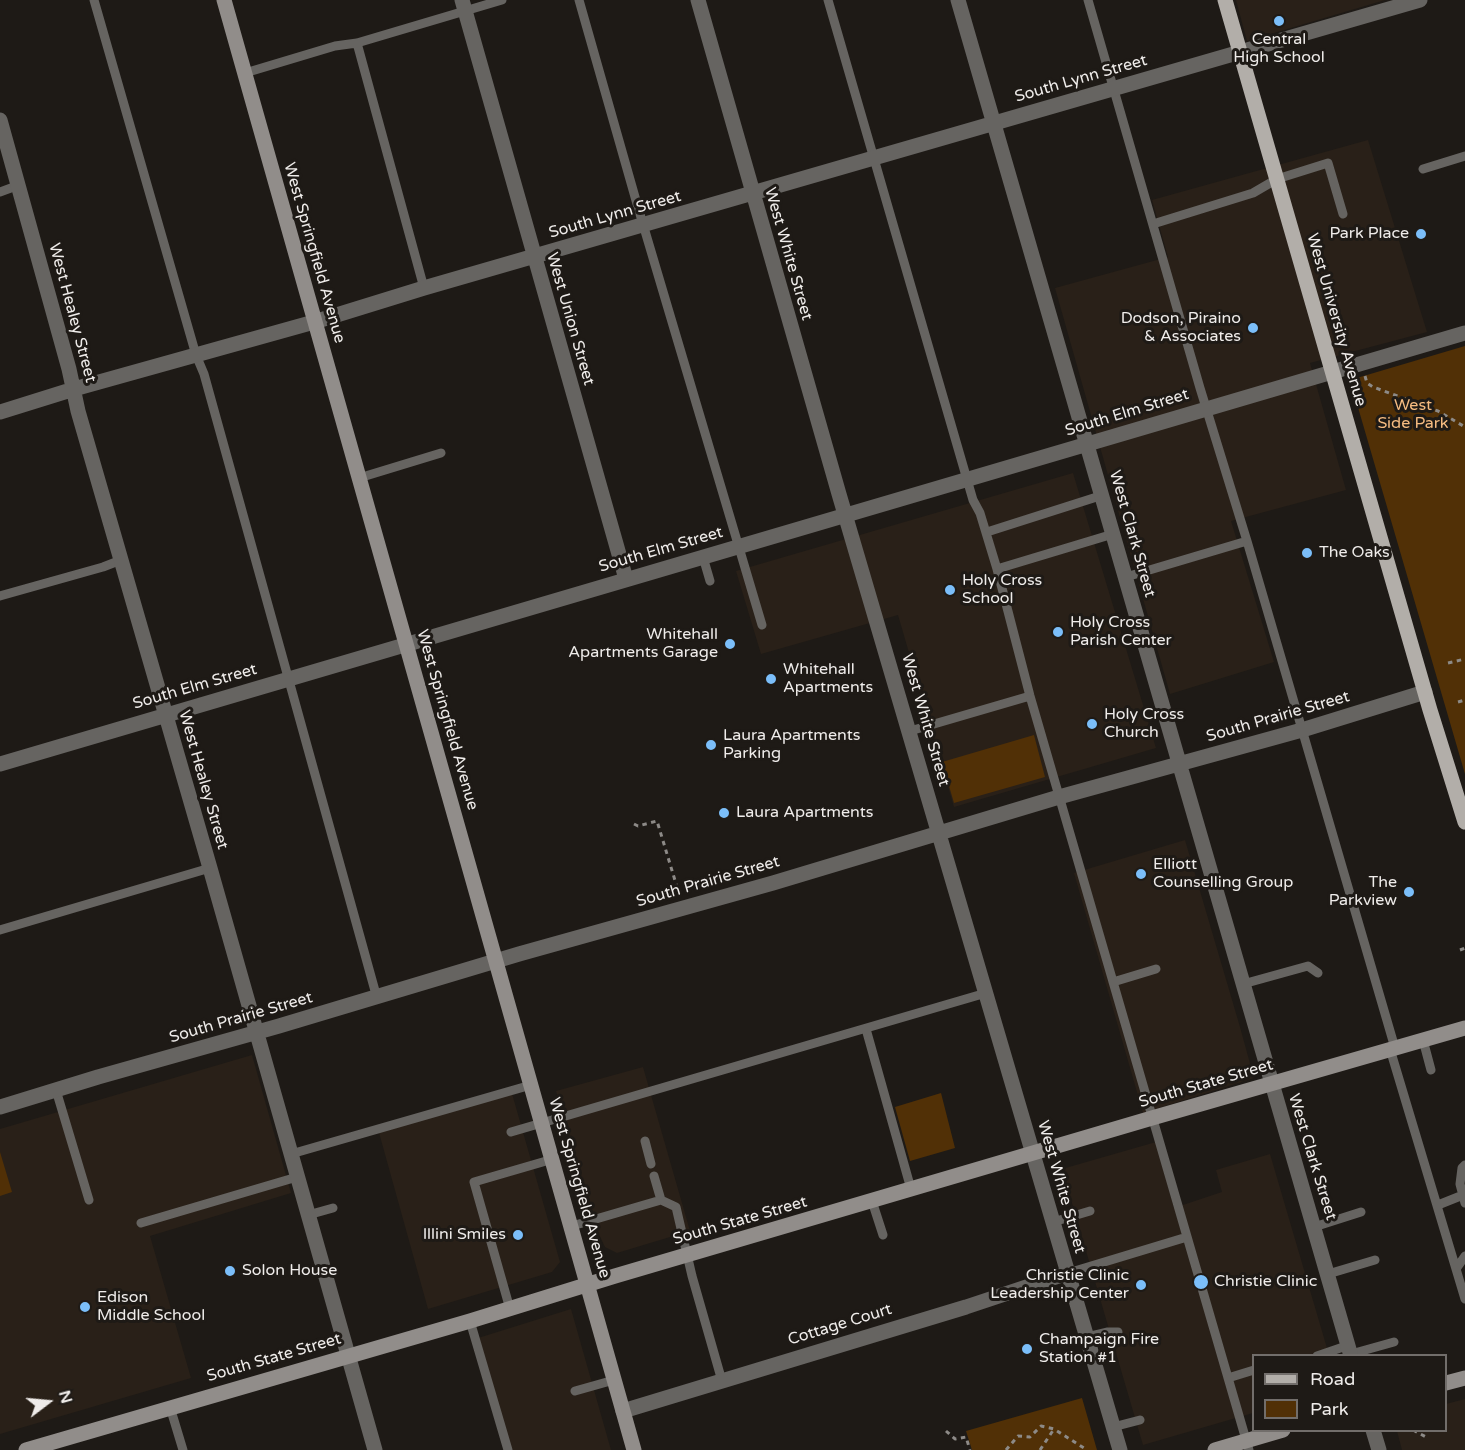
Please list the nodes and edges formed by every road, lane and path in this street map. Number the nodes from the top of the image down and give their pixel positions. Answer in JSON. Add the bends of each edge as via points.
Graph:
{"nodes":[{"id":1,"x":94,"y":0,"type":"edge"},
{"id":2,"x":224,"y":0,"type":"edge"},
{"id":3,"x":502,"y":0,"type":"edge"},
{"id":4,"x":579,"y":0,"type":"edge"},
{"id":5,"x":698,"y":0,"type":"edge"},
{"id":6,"x":828,"y":0,"type":"edge"},
{"id":7,"x":958,"y":0,"type":"edge"},
{"id":8,"x":1089,"y":0,"type":"edge"},
{"id":9,"x":1225,"y":0,"type":"edge"},
{"id":10,"x":1420,"y":0,"type":"edge"},
{"id":11,"x":464,"y":5,"type":"edge"},
{"id":12,"x":357,"y":43,"type":"junction"},
{"id":13,"x":1240,"y":52,"type":"junction"},
{"id":14,"x":245,"y":73,"type":"junction"},
{"id":15,"x":1114,"y":88,"type":"junction"},
{"id":16,"x":0,"y":120,"type":"edge"},
{"id":17,"x":994,"y":124,"type":"junction"},
{"id":18,"x":1465,"y":156,"type":"edge"},
{"id":19,"x":874,"y":158,"type":"junction"},
{"id":20,"x":1423,"y":169,"type":"dead end"},
{"id":21,"x":1277,"y":179,"type":"junction"},
{"id":22,"x":19,"y":186,"type":"junction"},
{"id":23,"x":0,"y":192,"type":"edge"},
{"id":24,"x":752,"y":193,"type":"junction"},
{"id":25,"x":1343,"y":214,"type":"dead end"},
{"id":26,"x":1153,"y":224,"type":"junction"},
{"id":27,"x":643,"y":225,"type":"junction"},
{"id":28,"x":534,"y":257,"type":"junction"},
{"id":29,"x":424,"y":288,"type":"junction"},
{"id":30,"x":314,"y":322,"type":"junction"},
{"id":31,"x":1465,"y":333,"type":"edge"},
{"id":32,"x":196,"y":355,"type":"junction"},
{"id":33,"x":1333,"y":372,"type":"junction"},
{"id":34,"x":1367,"y":383,"type":"dead end"},
{"id":35,"x":74,"y":389,"type":"junction"},
{"id":36,"x":1206,"y":408,"type":"junction"},
{"id":37,"x":0,"y":412,"type":"edge"},
{"id":38,"x":1465,"y":427,"type":"edge"},
{"id":39,"x":1088,"y":444,"type":"junction"},
{"id":40,"x":441,"y":453,"type":"dead end"},
{"id":41,"x":359,"y":478,"type":"junction"},
{"id":42,"x":967,"y":480,"type":"junction"},
{"id":43,"x":1102,"y":495,"type":"junction"},
{"id":44,"x":846,"y":515,"type":"junction"},
{"id":45,"x":987,"y":532,"type":"junction"},
{"id":46,"x":1113,"y":534,"type":"junction"},
{"id":47,"x":1247,"y":541,"type":"junction"},
{"id":48,"x":738,"y":547,"type":"junction"},
{"id":49,"x":703,"y":557,"type":"junction"},
{"id":50,"x":121,"y":560,"type":"junction"},
{"id":51,"x":997,"y":569,"type":"junction"},
{"id":52,"x":1126,"y":577,"type":"junction"},
{"id":53,"x":626,"y":579,"type":"junction"},
{"id":54,"x":710,"y":581,"type":"dead end"},
{"id":55,"x":0,"y":596,"type":"edge"},
{"id":56,"x":762,"y":625,"type":"dead end"},
{"id":57,"x":407,"y":644,"type":"junction"},
{"id":58,"x":1465,"y":659,"type":"edge"},
{"id":59,"x":1448,"y":663,"type":"dead end"},
{"id":60,"x":289,"y":678,"type":"junction"},
{"id":61,"x":1425,"y":692,"type":"junction"},
{"id":62,"x":1030,"y":696,"type":"junction"},
{"id":63,"x":1465,"y":700,"type":"edge"},
{"id":64,"x":1458,"y":702,"type":"dead end"},
{"id":65,"x":165,"y":714,"type":"junction"},
{"id":66,"x":1302,"y":730,"type":"junction"},
{"id":67,"x":909,"y":731,"type":"junction"},
{"id":68,"x":0,"y":764,"type":"edge"},
{"id":69,"x":1179,"y":765,"type":"junction"},
{"id":70,"x":1059,"y":797,"type":"junction"},
{"id":71,"x":1465,"y":822,"type":"edge"},
{"id":72,"x":634,"y":824,"type":"dead end"},
{"id":73,"x":939,"y":833,"type":"junction"},
{"id":74,"x":210,"y":868,"type":"junction"},
{"id":75,"x":677,"y":887,"type":"dead end"},
{"id":76,"x":0,"y":930,"type":"edge"},
{"id":77,"x":1465,"y":948,"type":"edge"},
{"id":78,"x":1460,"y":950,"type":"dead end"},
{"id":79,"x":496,"y":961,"type":"junction"},
{"id":80,"x":1156,"y":969,"type":"dead end"},
{"id":81,"x":1318,"y":973,"type":"dead end"},
{"id":82,"x":1113,"y":982,"type":"junction"},
{"id":83,"x":1243,"y":984,"type":"junction"},
{"id":84,"x":986,"y":993,"type":"junction"},
{"id":85,"x":377,"y":998,"type":"junction"},
{"id":86,"x":1465,"y":1028,"type":"edge"},
{"id":87,"x":866,"y":1029,"type":"junction"},
{"id":88,"x":256,"y":1032,"type":"junction"},
{"id":89,"x":1423,"y":1040,"type":"junction"},
{"id":90,"x":1393,"y":1048,"type":"junction"},
{"id":91,"x":1431,"y":1070,"type":"dead end"},
{"id":92,"x":1272,"y":1084,"type":"junction"},
{"id":93,"x":531,"y":1085,"type":"junction"},
{"id":94,"x":56,"y":1090,"type":"junction"},
{"id":95,"x":0,"y":1107,"type":"edge"},
{"id":96,"x":1152,"y":1118,"type":"junction"},
{"id":97,"x":542,"y":1122,"type":"junction"},
{"id":98,"x":512,"y":1132,"type":"dead end"},
{"id":99,"x":645,"y":1141,"type":"dead end"},
{"id":100,"x":1033,"y":1153,"type":"junction"},
{"id":101,"x":291,"y":1154,"type":"junction"},
{"id":102,"x":553,"y":1159,"type":"junction"},
{"id":103,"x":651,"y":1164,"type":"dead end"},
{"id":104,"x":1465,"y":1165,"type":"edge"},
{"id":105,"x":654,"y":1176,"type":"dead end"},
{"id":106,"x":297,"y":1177,"type":"junction"},
{"id":107,"x":911,"y":1189,"type":"junction"},
{"id":108,"x":1464,"y":1199,"type":"edge"},
{"id":109,"x":89,"y":1200,"type":"dead end"},
{"id":110,"x":661,"y":1200,"type":"junction"},
{"id":111,"x":872,"y":1201,"type":"junction"},
{"id":112,"x":1438,"y":1205,"type":"junction"},
{"id":113,"x":333,"y":1208,"type":"dead end"},
{"id":114,"x":1090,"y":1211,"type":"dead end"},
{"id":115,"x":1361,"y":1212,"type":"dead end"},
{"id":116,"x":308,"y":1215,"type":"junction"},
{"id":117,"x":141,"y":1222,"type":"dead end"},
{"id":118,"x":1053,"y":1222,"type":"junction"},
{"id":119,"x":572,"y":1226,"type":"junction"},
{"id":120,"x":1314,"y":1227,"type":"junction"},
{"id":121,"x":883,"y":1235,"type":"dead end"},
{"id":122,"x":1187,"y":1238,"type":"junction"},
{"id":123,"x":689,"y":1255,"type":"junction"},
{"id":124,"x":1465,"y":1256,"type":"edge"},
{"id":125,"x":1375,"y":1260,"type":"dead end"},
{"id":126,"x":1456,"y":1269,"type":"junction"},
{"id":127,"x":1068,"y":1273,"type":"junction"},
{"id":128,"x":1328,"y":1274,"type":"junction"},
{"id":129,"x":588,"y":1284,"type":"junction"},
{"id":130,"x":1465,"y":1299,"type":"edge"},
{"id":131,"x":510,"y":1309,"type":"junction"},
{"id":132,"x":470,"y":1321,"type":"junction"},
{"id":133,"x":1118,"y":1332,"type":"dead end"},
{"id":134,"x":1087,"y":1337,"type":"junction"},
{"id":135,"x":1394,"y":1342,"type":"dead end"},
{"id":136,"x":1350,"y":1352,"type":"edge"},
{"id":137,"x":1334,"y":1354,"type":"edge"},
{"id":138,"x":348,"y":1356,"type":"junction"},
{"id":139,"x":1252,"y":1371,"type":"edge"},
{"id":140,"x":1228,"y":1378,"type":"junction"},
{"id":141,"x":1465,"y":1378,"type":"edge"},
{"id":142,"x":614,"y":1380,"type":"junction"},
{"id":143,"x":722,"y":1381,"type":"junction"},
{"id":144,"x":1447,"y":1383,"type":"edge"},
{"id":145,"x":575,"y":1391,"type":"dead end"},
{"id":146,"x":170,"y":1407,"type":"junction"},
{"id":147,"x":623,"y":1411,"type":"junction"},
{"id":148,"x":1140,"y":1420,"type":"dead end"},
{"id":149,"x":1113,"y":1427,"type":"junction"},
{"id":150,"x":1054,"y":1429,"type":"junction"},
{"id":151,"x":946,"y":1431,"type":"dead end"},
{"id":152,"x":1281,"y":1432,"type":"edge"},
{"id":153,"x":1373,"y":1432,"type":"edge"},
{"id":154,"x":1415,"y":1432,"type":"edge"},
{"id":155,"x":1426,"y":1437,"type":"dead end"},
{"id":156,"x":1247,"y":1446,"type":"edge"},
{"id":157,"x":26,"y":1450,"type":"edge"},
{"id":158,"x":183,"y":1450,"type":"edge"},
{"id":159,"x":375,"y":1450,"type":"edge"},
{"id":160,"x":508,"y":1450,"type":"edge"},
{"id":161,"x":634,"y":1450,"type":"edge"},
{"id":162,"x":970,"y":1450,"type":"edge"},
{"id":163,"x":1006,"y":1450,"type":"edge"},
{"id":164,"x":1040,"y":1450,"type":"edge"},
{"id":165,"x":1086,"y":1450,"type":"edge"},
{"id":166,"x":1120,"y":1450,"type":"edge"},
{"id":167,"x":1215,"y":1450,"type":"edge"},
{"id":168,"x":1379,"y":1450,"type":"edge"}],
"edges":[{"from":1,"to":32,"type":"lane"},
{"from":2,"to":14,"type":"main road","name":"West Springfield Avenue"},
{"from":3,"to":11,"type":"lane"},
{"from":4,"to":27,"type":"lane"},
{"from":5,"to":24,"type":"street","name":"West White Street"},
{"from":6,"to":19,"type":"lane"},
{"from":7,"to":17,"type":"street","name":"West Clark Street"},
{"from":8,"to":15,"type":"lane"},
{"from":9,"to":13,"type":"main road","name":"West University Avenue"},
{"from":10,"to":13,"type":"street","name":"South Lynn Street"},
{"from":11,"to":12,"type":"lane"},
{"from":11,"to":28,"type":"street","name":"West Union Street"},
{"from":12,"to":14,"type":"lane"},
{"from":12,"to":29,"type":"lane"},
{"from":13,"to":15,"type":"street","name":"South Lynn Street"},
{"from":13,"to":21,"type":"main road","name":"West University Avenue"},
{"from":14,"to":30,"type":"main road","name":"West Springfield Avenue"},
{"from":15,"to":17,"type":"street","name":"South Lynn Street"},
{"from":15,"to":26,"type":"lane"},
{"from":16,"to":22,"type":"street","name":"West Healey Street"},
{"from":17,"to":19,"type":"street","name":"South Lynn Street"},
{"from":17,"to":39,"type":"street","name":"West Clark Street"},
{"from":18,"to":20,"type":"lane"},
{"from":19,"to":24,"type":"street","name":"South Lynn Street"},
{"from":19,"to":42,"type":"lane"},
{"from":21,"to":25,"type":"lane","via":[[1328,163]]},
{"from":21,"to":26,"type":"lane","via":[[1253,193]]},
{"from":21,"to":33,"type":"main road","name":"West University Avenue"},
{"from":22,"to":23,"type":"lane"},
{"from":22,"to":35,"type":"street","name":"West Healey Street"},
{"from":24,"to":27,"type":"street","name":"South Lynn Street"},
{"from":24,"to":44,"type":"street","name":"West White Street"},
{"from":26,"to":36,"type":"lane"},
{"from":27,"to":28,"type":"street","name":"South Lynn Street"},
{"from":27,"to":48,"type":"lane"},
{"from":28,"to":29,"type":"street","name":"South Lynn Street"},
{"from":28,"to":53,"type":"street","name":"West Union Street"},
{"from":29,"to":30,"type":"street","name":"South Lynn Street"},
{"from":30,"to":32,"type":"street","name":"South Lynn Street"},
{"from":30,"to":41,"type":"main road","name":"West Springfield Avenue"},
{"from":31,"to":33,"type":"street","name":"South Elm Street"},
{"from":32,"to":35,"type":"street","name":"South Lynn Street"},
{"from":32,"to":60,"type":"lane"},
{"from":33,"to":36,"type":"street","name":"South Elm Street"},
{"from":33,"to":61,"type":"main road","name":"West University Avenue"},
{"from":34,"to":38,"type":"path","via":[[1438,411]]},
{"from":35,"to":37,"type":"street","name":"South Lynn Street"},
{"from":35,"to":50,"type":"street","name":"West Healey Street"},
{"from":36,"to":39,"type":"street","name":"South Elm Street"},
{"from":36,"to":47,"type":"lane"},
{"from":39,"to":42,"type":"street","name":"South Elm Street"},
{"from":39,"to":43,"type":"street","name":"West Clark Street"},
{"from":40,"to":41,"type":"lane"},
{"from":41,"to":57,"type":"main road","name":"West Springfield Avenue"},
{"from":42,"to":44,"type":"street","name":"South Elm Street"},
{"from":42,"to":45,"type":"lane"},
{"from":43,"to":45,"type":"lane"},
{"from":43,"to":46,"type":"street","name":"West Clark Street"},
{"from":44,"to":48,"type":"street","name":"South Elm Street"},
{"from":44,"to":67,"type":"street","name":"West White Street"},
{"from":45,"to":51,"type":"lane"},
{"from":46,"to":51,"type":"lane"},
{"from":46,"to":52,"type":"street","name":"West Clark Street"},
{"from":47,"to":52,"type":"lane"},
{"from":47,"to":66,"type":"lane"},
{"from":48,"to":49,"type":"street","name":"South Elm Street"},
{"from":48,"to":56,"type":"lane"},
{"from":49,"to":53,"type":"street","name":"South Elm Street"},
{"from":49,"to":54,"type":"lane"},
{"from":50,"to":55,"type":"lane"},
{"from":50,"to":65,"type":"street","name":"West Healey Street"},
{"from":51,"to":62,"type":"lane"},
{"from":52,"to":69,"type":"street","name":"West Clark Street"},
{"from":53,"to":57,"type":"street","name":"South Elm Street"},
{"from":57,"to":60,"type":"street","name":"South Elm Street"},
{"from":57,"to":79,"type":"main road","name":"West Springfield Avenue"},
{"from":58,"to":59,"type":"path"},
{"from":60,"to":65,"type":"street","name":"South Elm Street"},
{"from":60,"to":85,"type":"lane"},
{"from":61,"to":66,"type":"street","name":"South Prairie Street"},
{"from":61,"to":71,"type":"main road","name":"West University Avenue"},
{"from":62,"to":67,"type":"lane"},
{"from":62,"to":70,"type":"lane"},
{"from":63,"to":64,"type":"path"},
{"from":65,"to":68,"type":"street","name":"South Elm Street"},
{"from":65,"to":74,"type":"street","name":"West Healey Street"},
{"from":66,"to":69,"type":"street","name":"South Prairie Street"},
{"from":66,"to":90,"type":"lane"},
{"from":67,"to":73,"type":"street","name":"West White Street"},
{"from":69,"to":70,"type":"street","name":"South Prairie Street"},
{"from":69,"to":83,"type":"street","name":"West Clark Street"},
{"from":70,"to":73,"type":"street","name":"South Prairie Street"},
{"from":70,"to":82,"type":"lane"},
{"from":72,"to":75,"type":"path","via":[[657,821]]},
{"from":73,"to":79,"type":"street","name":"South Prairie Street"},
{"from":73,"to":84,"type":"street","name":"West White Street"},
{"from":74,"to":76,"type":"lane"},
{"from":74,"to":88,"type":"street","name":"West Healey Street"},
{"from":77,"to":78,"type":"path"},
{"from":79,"to":85,"type":"street","name":"South Prairie Street"},
{"from":79,"to":93,"type":"main road","name":"West Springfield Avenue"},
{"from":80,"to":82,"type":"lane"},
{"from":81,"to":83,"type":"lane","via":[[1308,966]]},
{"from":82,"to":96,"type":"lane"},
{"from":83,"to":92,"type":"street","name":"West Clark Street"},
{"from":84,"to":87,"type":"lane"},
{"from":84,"to":100,"type":"street","name":"West White Street"},
{"from":85,"to":88,"type":"street","name":"South Prairie Street"},
{"from":86,"to":89,"type":"main road","name":"South State Street"},
{"from":87,"to":97,"type":"lane"},
{"from":87,"to":107,"type":"lane"},
{"from":88,"to":94,"type":"street","name":"South Prairie Street"},
{"from":88,"to":101,"type":"street","name":"West Healey Street"},
{"from":89,"to":90,"type":"main road","name":"South State Street"},
{"from":89,"to":91,"type":"lane"},
{"from":90,"to":92,"type":"main road","name":"South State Street"},
{"from":90,"to":112,"type":"lane"},
{"from":92,"to":96,"type":"main road","name":"South State Street"},
{"from":92,"to":120,"type":"street","name":"West Clark Street"},
{"from":93,"to":97,"type":"main road","name":"West Springfield Avenue"},
{"from":93,"to":101,"type":"lane"},
{"from":94,"to":95,"type":"street","name":"South Prairie Street"},
{"from":94,"to":109,"type":"lane"},
{"from":96,"to":100,"type":"main road","name":"South State Street"},
{"from":96,"to":122,"type":"lane"},
{"from":97,"to":98,"type":"lane"},
{"from":97,"to":102,"type":"main road","name":"West Springfield Avenue"},
{"from":99,"to":103,"type":"lane"},
{"from":100,"to":107,"type":"main road","name":"South State Street"},
{"from":100,"to":118,"type":"street","name":"West White Street"},
{"from":101,"to":106,"type":"street","name":"West Healey Street"},
{"from":102,"to":119,"type":"main road","name":"West Springfield Avenue"},
{"from":102,"to":131,"type":"lane","via":[[474,1182]]},
{"from":104,"to":108,"type":"lane","via":[[1460,1184]]},
{"from":105,"to":110,"type":"lane"},
{"from":106,"to":116,"type":"street","name":"West Healey Street"},
{"from":106,"to":117,"type":"lane"},
{"from":107,"to":111,"type":"main road","name":"South State Street"},
{"from":108,"to":112,"type":"lane"},
{"from":110,"to":119,"type":"lane"},
{"from":110,"to":123,"type":"lane","via":[[676,1207]]},
{"from":111,"to":121,"type":"lane"},
{"from":111,"to":123,"type":"main road","name":"South State Street"},
{"from":112,"to":126,"type":"lane"},
{"from":113,"to":116,"type":"lane"},
{"from":114,"to":118,"type":"lane"},
{"from":115,"to":120,"type":"lane"},
{"from":116,"to":138,"type":"street","name":"West Healey Street"},
{"from":118,"to":127,"type":"street","name":"West White Street"},
{"from":119,"to":129,"type":"main road","name":"West Springfield Avenue"},
{"from":120,"to":128,"type":"street","name":"West Clark Street"},
{"from":122,"to":127,"type":"lane"},
{"from":122,"to":140,"type":"lane"},
{"from":123,"to":129,"type":"main road","name":"South State Street"},
{"from":123,"to":143,"type":"lane"},
{"from":124,"to":126,"type":"lane"},
{"from":125,"to":128,"type":"lane"},
{"from":126,"to":130,"type":"lane"},
{"from":127,"to":134,"type":"street","name":"West White Street"},
{"from":127,"to":143,"type":"street","name":"Cottage Court"},
{"from":128,"to":136,"type":"street","name":"West Clark Street"},
{"from":129,"to":131,"type":"main road","name":"South State Street"},
{"from":129,"to":142,"type":"main road","name":"West Springfield Avenue"},
{"from":131,"to":132,"type":"main road","name":"South State Street"},
{"from":132,"to":138,"type":"main road","name":"South State Street"},
{"from":132,"to":160,"type":"lane"},
{"from":133,"to":134,"type":"lane"},
{"from":134,"to":149,"type":"street","name":"West White Street"},
{"from":135,"to":136,"type":"lane"},
{"from":136,"to":137,"type":"lane"},
{"from":138,"to":146,"type":"main road","name":"South State Street"},
{"from":138,"to":159,"type":"street","name":"West Healey Street"},
{"from":139,"to":140,"type":"lane"},
{"from":140,"to":156,"type":"lane"},
{"from":141,"to":144,"type":"main road"},
{"from":142,"to":145,"type":"lane"},
{"from":142,"to":147,"type":"main road","name":"West Springfield Avenue"},
{"from":143,"to":147,"type":"street","name":"Cottage Court"},
{"from":146,"to":157,"type":"main road","name":"South State Street"},
{"from":146,"to":158,"type":"lane"},
{"from":147,"to":161,"type":"main road","name":"West Springfield Avenue"},
{"from":148,"to":149,"type":"lane"},
{"from":149,"to":166,"type":"street","name":"West White Street"},
{"from":150,"to":163,"type":"path","via":[[1041,1426],[1030,1437],[1018,1437]]},
{"from":150,"to":164,"type":"path"},
{"from":150,"to":165,"type":"path"},
{"from":151,"to":162,"type":"path","via":[[955,1440],[966,1437]]},
{"from":152,"to":156,"type":"main road"},
{"from":153,"to":168,"type":"street"},
{"from":154,"to":155,"type":"path"},
{"from":156,"to":167,"type":"main road"}]}
